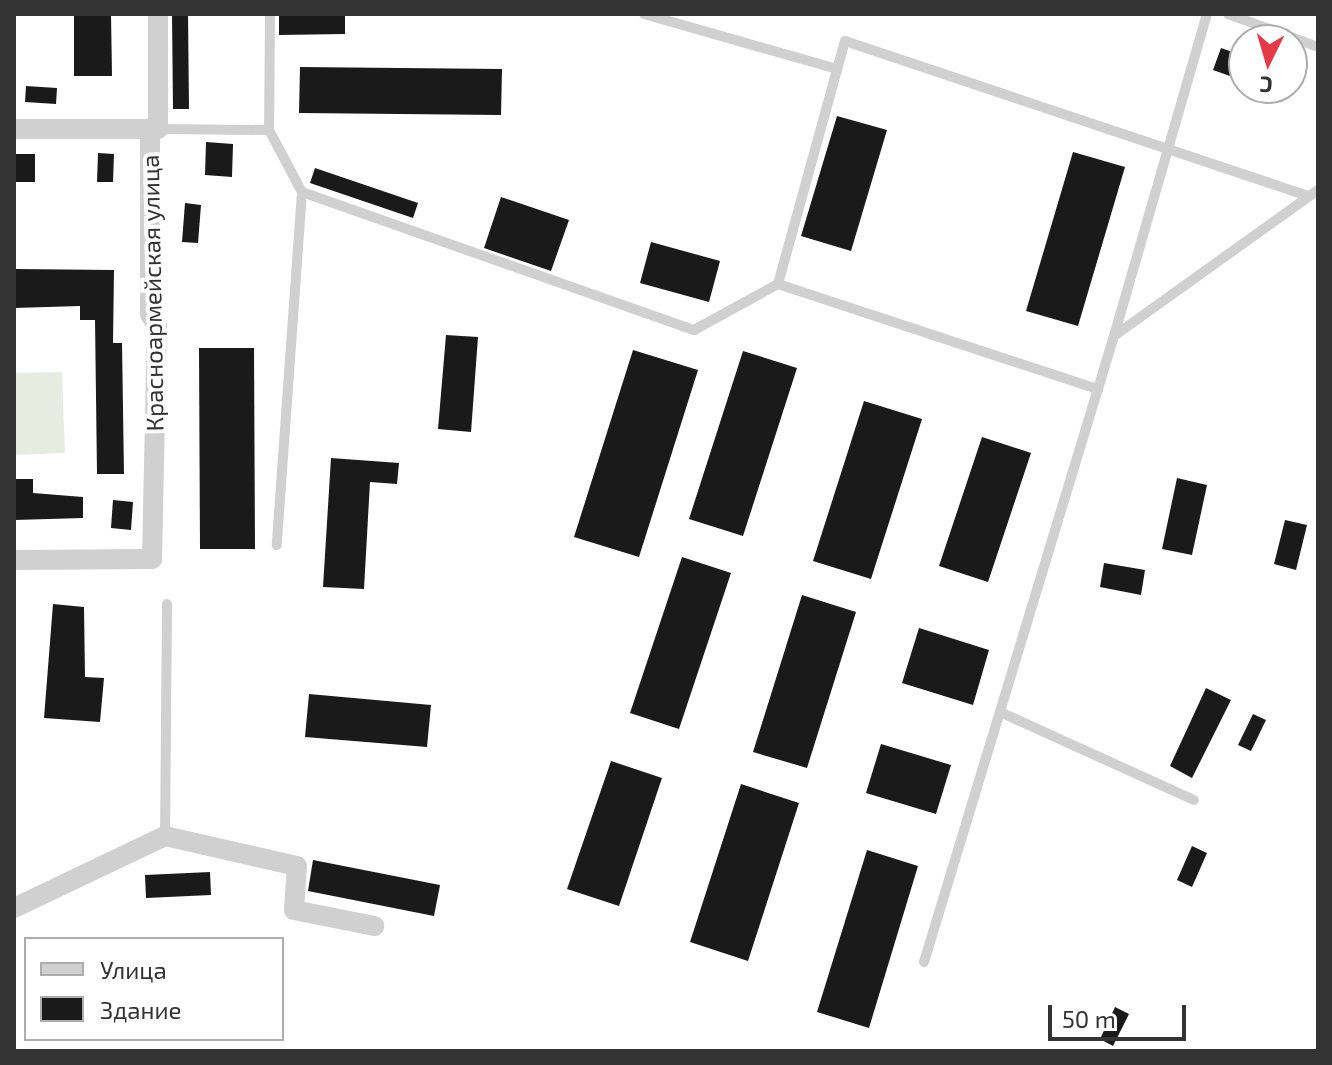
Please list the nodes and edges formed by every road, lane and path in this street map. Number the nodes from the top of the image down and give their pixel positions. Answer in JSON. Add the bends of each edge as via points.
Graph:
{"nodes":[{"id":1,"x":158,"y":14,"type":"edge"},
{"id":2,"x":270,"y":14,"type":"edge"},
{"id":3,"x":644,"y":14,"type":"edge"},
{"id":4,"x":1207,"y":14,"type":"edge"},
{"id":5,"x":1228,"y":14,"type":"edge"},
{"id":6,"x":1318,"y":47,"type":"edge"},
{"id":7,"x":837,"y":69,"type":"junction"},
{"id":8,"x":154,"y":128,"type":"junction"},
{"id":9,"x":14,"y":129,"type":"edge"},
{"id":10,"x":269,"y":130,"type":"junction"},
{"id":11,"x":1168,"y":149,"type":"junction"},
{"id":12,"x":302,"y":192,"type":"junction"},
{"id":13,"x":1314,"y":193,"type":"edge"},
{"id":14,"x":778,"y":284,"type":"junction"},
{"id":15,"x":1114,"y":336,"type":"junction"},
{"id":16,"x":1098,"y":389,"type":"junction"},
{"id":17,"x":277,"y":545,"type":"dead end"},
{"id":18,"x":14,"y":560,"type":"edge"},
{"id":19,"x":167,"y":604,"type":"dead end"},
{"id":20,"x":1000,"y":712,"type":"junction"},
{"id":21,"x":1194,"y":800,"type":"dead end"},
{"id":22,"x":165,"y":836,"type":"junction"},
{"id":23,"x":14,"y":908,"type":"edge"},
{"id":24,"x":374,"y":926,"type":"dead end"},
{"id":25,"x":924,"y":962,"type":"dead end"}],
"edges":[{"from":1,"to":8,"type":"street"},
{"from":2,"to":10,"type":"lane"},
{"from":3,"to":7,"type":"lane"},
{"from":4,"to":11,"type":"lane"},
{"from":5,"to":6,"type":"lane"},
{"from":7,"to":11,"type":"lane","via":[[845,41]]},
{"from":7,"to":14,"type":"lane"},
{"from":8,"to":9,"type":"street"},
{"from":8,"to":10,"type":"lane"},
{"from":8,"to":18,"type":"street","name":"Красноармейская улица","via":[[152,559]]},
{"from":10,"to":12,"type":"lane"},
{"from":11,"to":13,"type":"lane"},
{"from":11,"to":15,"type":"lane"},
{"from":12,"to":14,"type":"lane","via":[[694,330]]},
{"from":12,"to":17,"type":"lane"},
{"from":13,"to":15,"type":"lane"},
{"from":14,"to":16,"type":"lane"},
{"from":15,"to":16,"type":"lane"},
{"from":16,"to":20,"type":"lane"},
{"from":19,"to":22,"type":"lane"},
{"from":20,"to":21,"type":"lane"},
{"from":20,"to":25,"type":"lane"},
{"from":22,"to":23,"type":"street"},
{"from":22,"to":24,"type":"street","via":[[297,866],[294,910]]}]}
